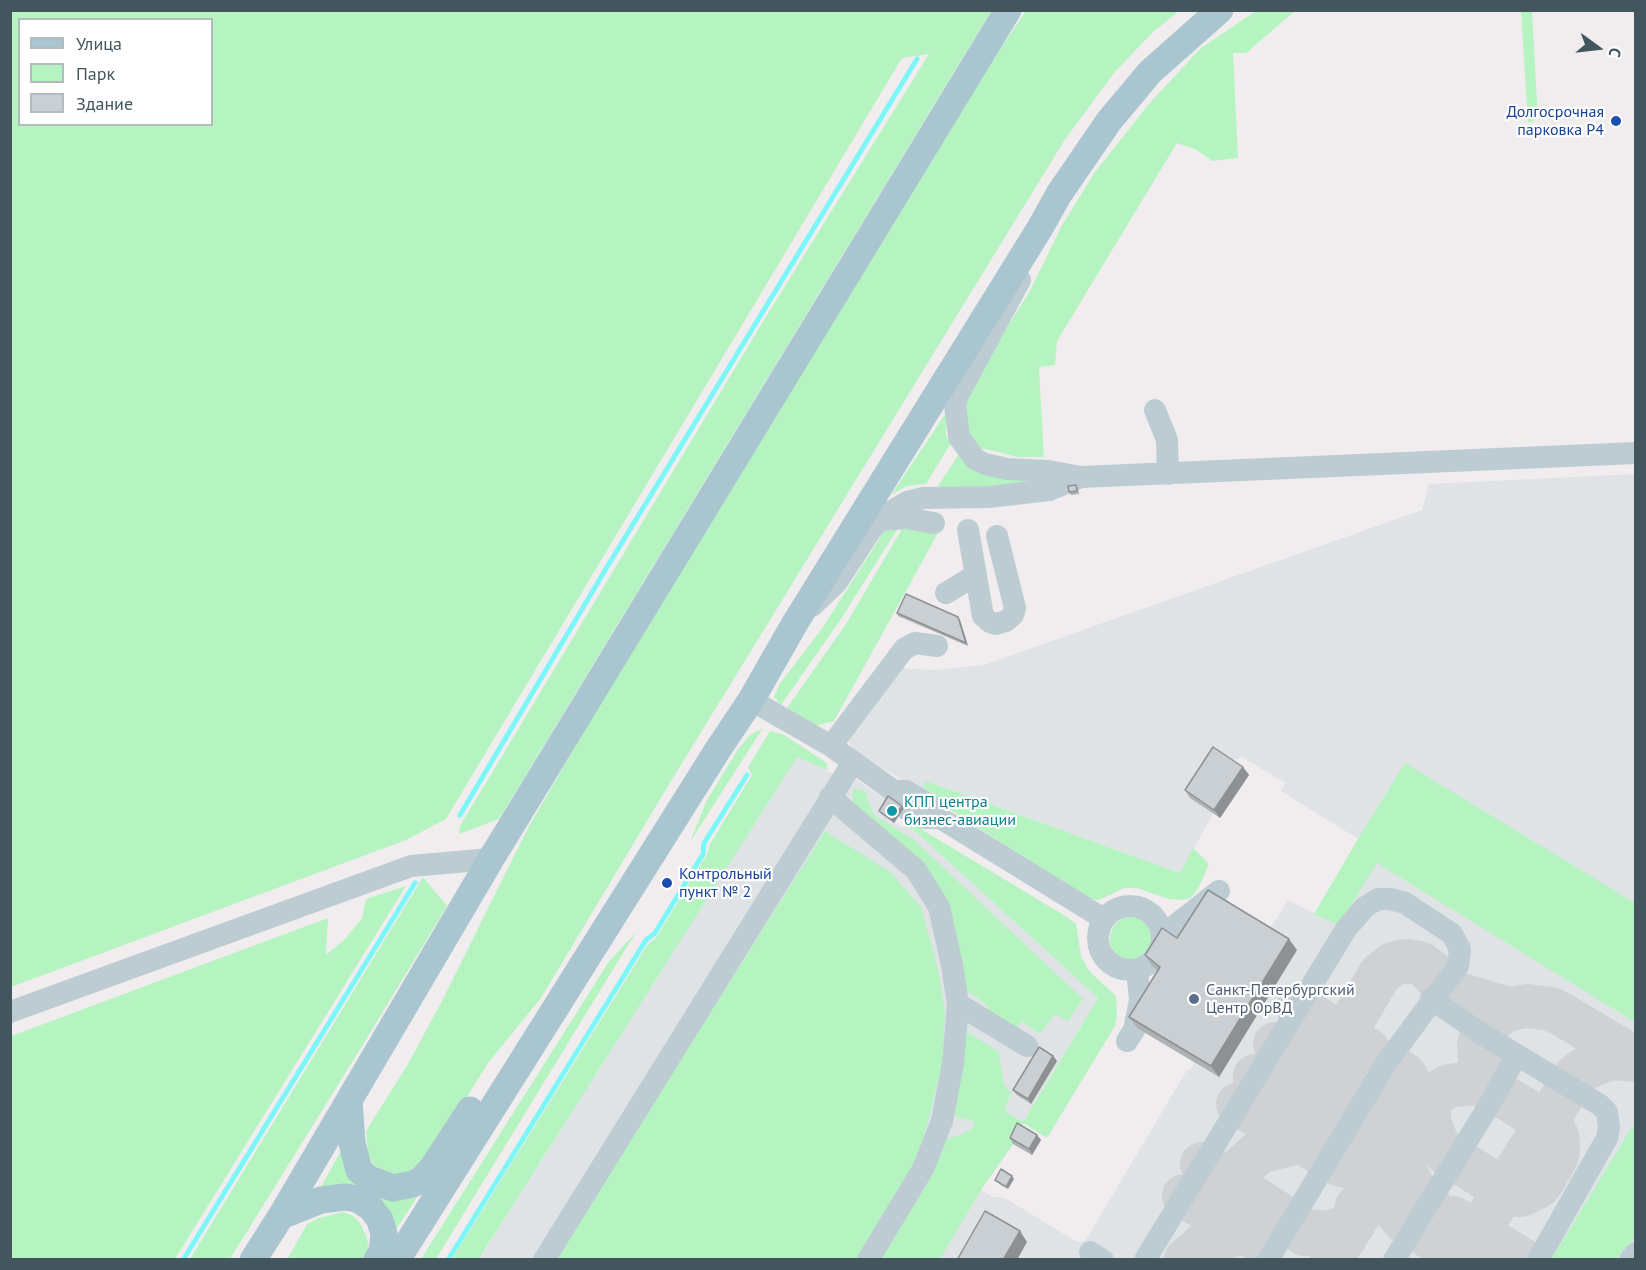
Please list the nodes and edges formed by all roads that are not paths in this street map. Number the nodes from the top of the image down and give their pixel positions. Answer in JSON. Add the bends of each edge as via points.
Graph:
{"nodes":[{"id":1,"x":1008,"y":10,"type":"edge"},
{"id":2,"x":1220,"y":10,"type":"edge"},
{"id":3,"x":1040,"y":228,"type":"junction"},
{"id":4,"x":1155,"y":410,"type":"dead end"},
{"id":5,"x":1635,"y":453,"type":"edge"},
{"id":6,"x":1168,"y":474,"type":"junction"},
{"id":7,"x":1049,"y":489,"type":"junction"},
{"id":8,"x":880,"y":520,"type":"junction"},
{"id":9,"x":934,"y":523,"type":"dead end"},
{"id":10,"x":968,"y":530,"type":"dead end"},
{"id":11,"x":997,"y":536,"type":"dead end"},
{"id":12,"x":976,"y":575,"type":"junction"},
{"id":13,"x":946,"y":592,"type":"dead end"},
{"id":14,"x":795,"y":623,"type":"junction"},
{"id":15,"x":937,"y":646,"type":"dead end"},
{"id":16,"x":751,"y":700,"type":"junction"},
{"id":17,"x":831,"y":746,"type":"junction"},
{"id":18,"x":853,"y":762,"type":"junction"},
{"id":19,"x":830,"y":797,"type":"junction"},
{"id":20,"x":491,"y":859,"type":"junction"},
{"id":21,"x":1219,"y":891,"type":"dead end"},
{"id":22,"x":1104,"y":919,"type":"junction"},
{"id":23,"x":1163,"y":935,"type":"junction"},
{"id":24,"x":587,"y":960,"type":"junction"},
{"id":25,"x":1137,"y":970,"type":"junction"},
{"id":26,"x":1431,"y":999,"type":"junction"},
{"id":27,"x":958,"y":1004,"type":"junction"},
{"id":28,"x":10,"y":1012,"type":"edge"},
{"id":29,"x":1127,"y":1041,"type":"dead end"},
{"id":30,"x":1027,"y":1046,"type":"dead end"},
{"id":31,"x":1517,"y":1055,"type":"junction"},
{"id":32,"x":349,"y":1101,"type":"junction"},
{"id":33,"x":281,"y":1216,"type":"junction"},
{"id":34,"x":1635,"y":1253,"type":"edge"},
{"id":35,"x":253,"y":1260,"type":"edge"},
{"id":36,"x":377,"y":1260,"type":"edge"},
{"id":37,"x":397,"y":1260,"type":"edge"},
{"id":38,"x":544,"y":1260,"type":"edge"},
{"id":39,"x":868,"y":1260,"type":"edge"},
{"id":40,"x":1145,"y":1260,"type":"edge"},
{"id":41,"x":1268,"y":1260,"type":"edge"},
{"id":42,"x":1394,"y":1260,"type":"edge"},
{"id":43,"x":1538,"y":1260,"type":"edge"},
{"id":44,"x":1630,"y":1260,"type":"edge"}],
"edges":[{"from":1,"to":20,"type":"main road"},
{"from":2,"to":3,"type":"main road","via":[[1150,72],[1109,121]]},
{"from":3,"to":7,"type":"street","via":[[1027,267],[958,395],[956,413],[959,436],[975,459]]},
{"from":3,"to":14,"type":"main road"},
{"from":4,"to":6,"type":"street","via":[[1167,440]]},
{"from":5,"to":6,"type":"street"},
{"from":6,"to":7,"type":"street","via":[[1081,477]]},
{"from":7,"to":8,"type":"street","via":[[989,497],[923,498],[894,509]]},
{"from":8,"to":9,"type":"street","via":[[906,518]]},
{"from":8,"to":14,"type":"street","via":[[837,582]]},
{"from":10,"to":12,"type":"street"},
{"from":11,"to":12,"type":"street","via":[[1015,608],[1006,621],[996,624],[983,616]]},
{"from":12,"to":13,"type":"street"},
{"from":14,"to":16,"type":"main road"},
{"from":15,"to":17,"type":"street","via":[[915,643],[904,649]]},
{"from":16,"to":17,"type":"street"},
{"from":16,"to":24,"type":"main road"},
{"from":17,"to":18,"type":"street"},
{"from":18,"to":19,"type":"street"},
{"from":18,"to":22,"type":"street","via":[[894,791],[906,791],[918,798],[940,818]]},
{"from":19,"to":27,"type":"street","via":[[916,870],[939,907]]},
{"from":19,"to":38,"type":"street"},
{"from":20,"to":28,"type":"street","via":[[411,866]]},
{"from":20,"to":32,"type":"main road"},
{"from":21,"to":23,"type":"street"},
{"from":22,"to":23,"type":"street","via":[[1116,909],[1146,909],[1157,920]]},
{"from":22,"to":25,"type":"street","via":[[1098,934],[1099,949],[1108,963],[1122,970]]},
{"from":23,"to":25,"type":"street","via":[[1161,951],[1151,963]]},
{"from":24,"to":32,"type":"main road","via":[[496,1071],[422,1179],[393,1188],[369,1179],[360,1170],[352,1143]]},
{"from":24,"to":37,"type":"main road"},
{"from":25,"to":29,"type":"street","via":[[1140,1000],[1134,1030]]},
{"from":26,"to":31,"type":"street"},
{"from":26,"to":40,"type":"street","via":[[1458,966],[1460,949],[1452,933],[1405,903],[1378,899],[1365,907],[1346,929]]},
{"from":26,"to":41,"type":"street","via":[[1387,1062]]},
{"from":27,"to":30,"type":"street"},
{"from":27,"to":39,"type":"street","via":[[953,1063],[942,1121],[923,1169]]},
{"from":31,"to":42,"type":"street"},
{"from":31,"to":43,"type":"street","via":[[1600,1105],[1607,1112],[1609,1128]]},
{"from":32,"to":33,"type":"main road"},
{"from":33,"to":35,"type":"main road"},
{"from":33,"to":36,"type":"main road","via":[[321,1200],[357,1199],[380,1220],[384,1234]]},
{"from":34,"to":44,"type":"street"}]}
